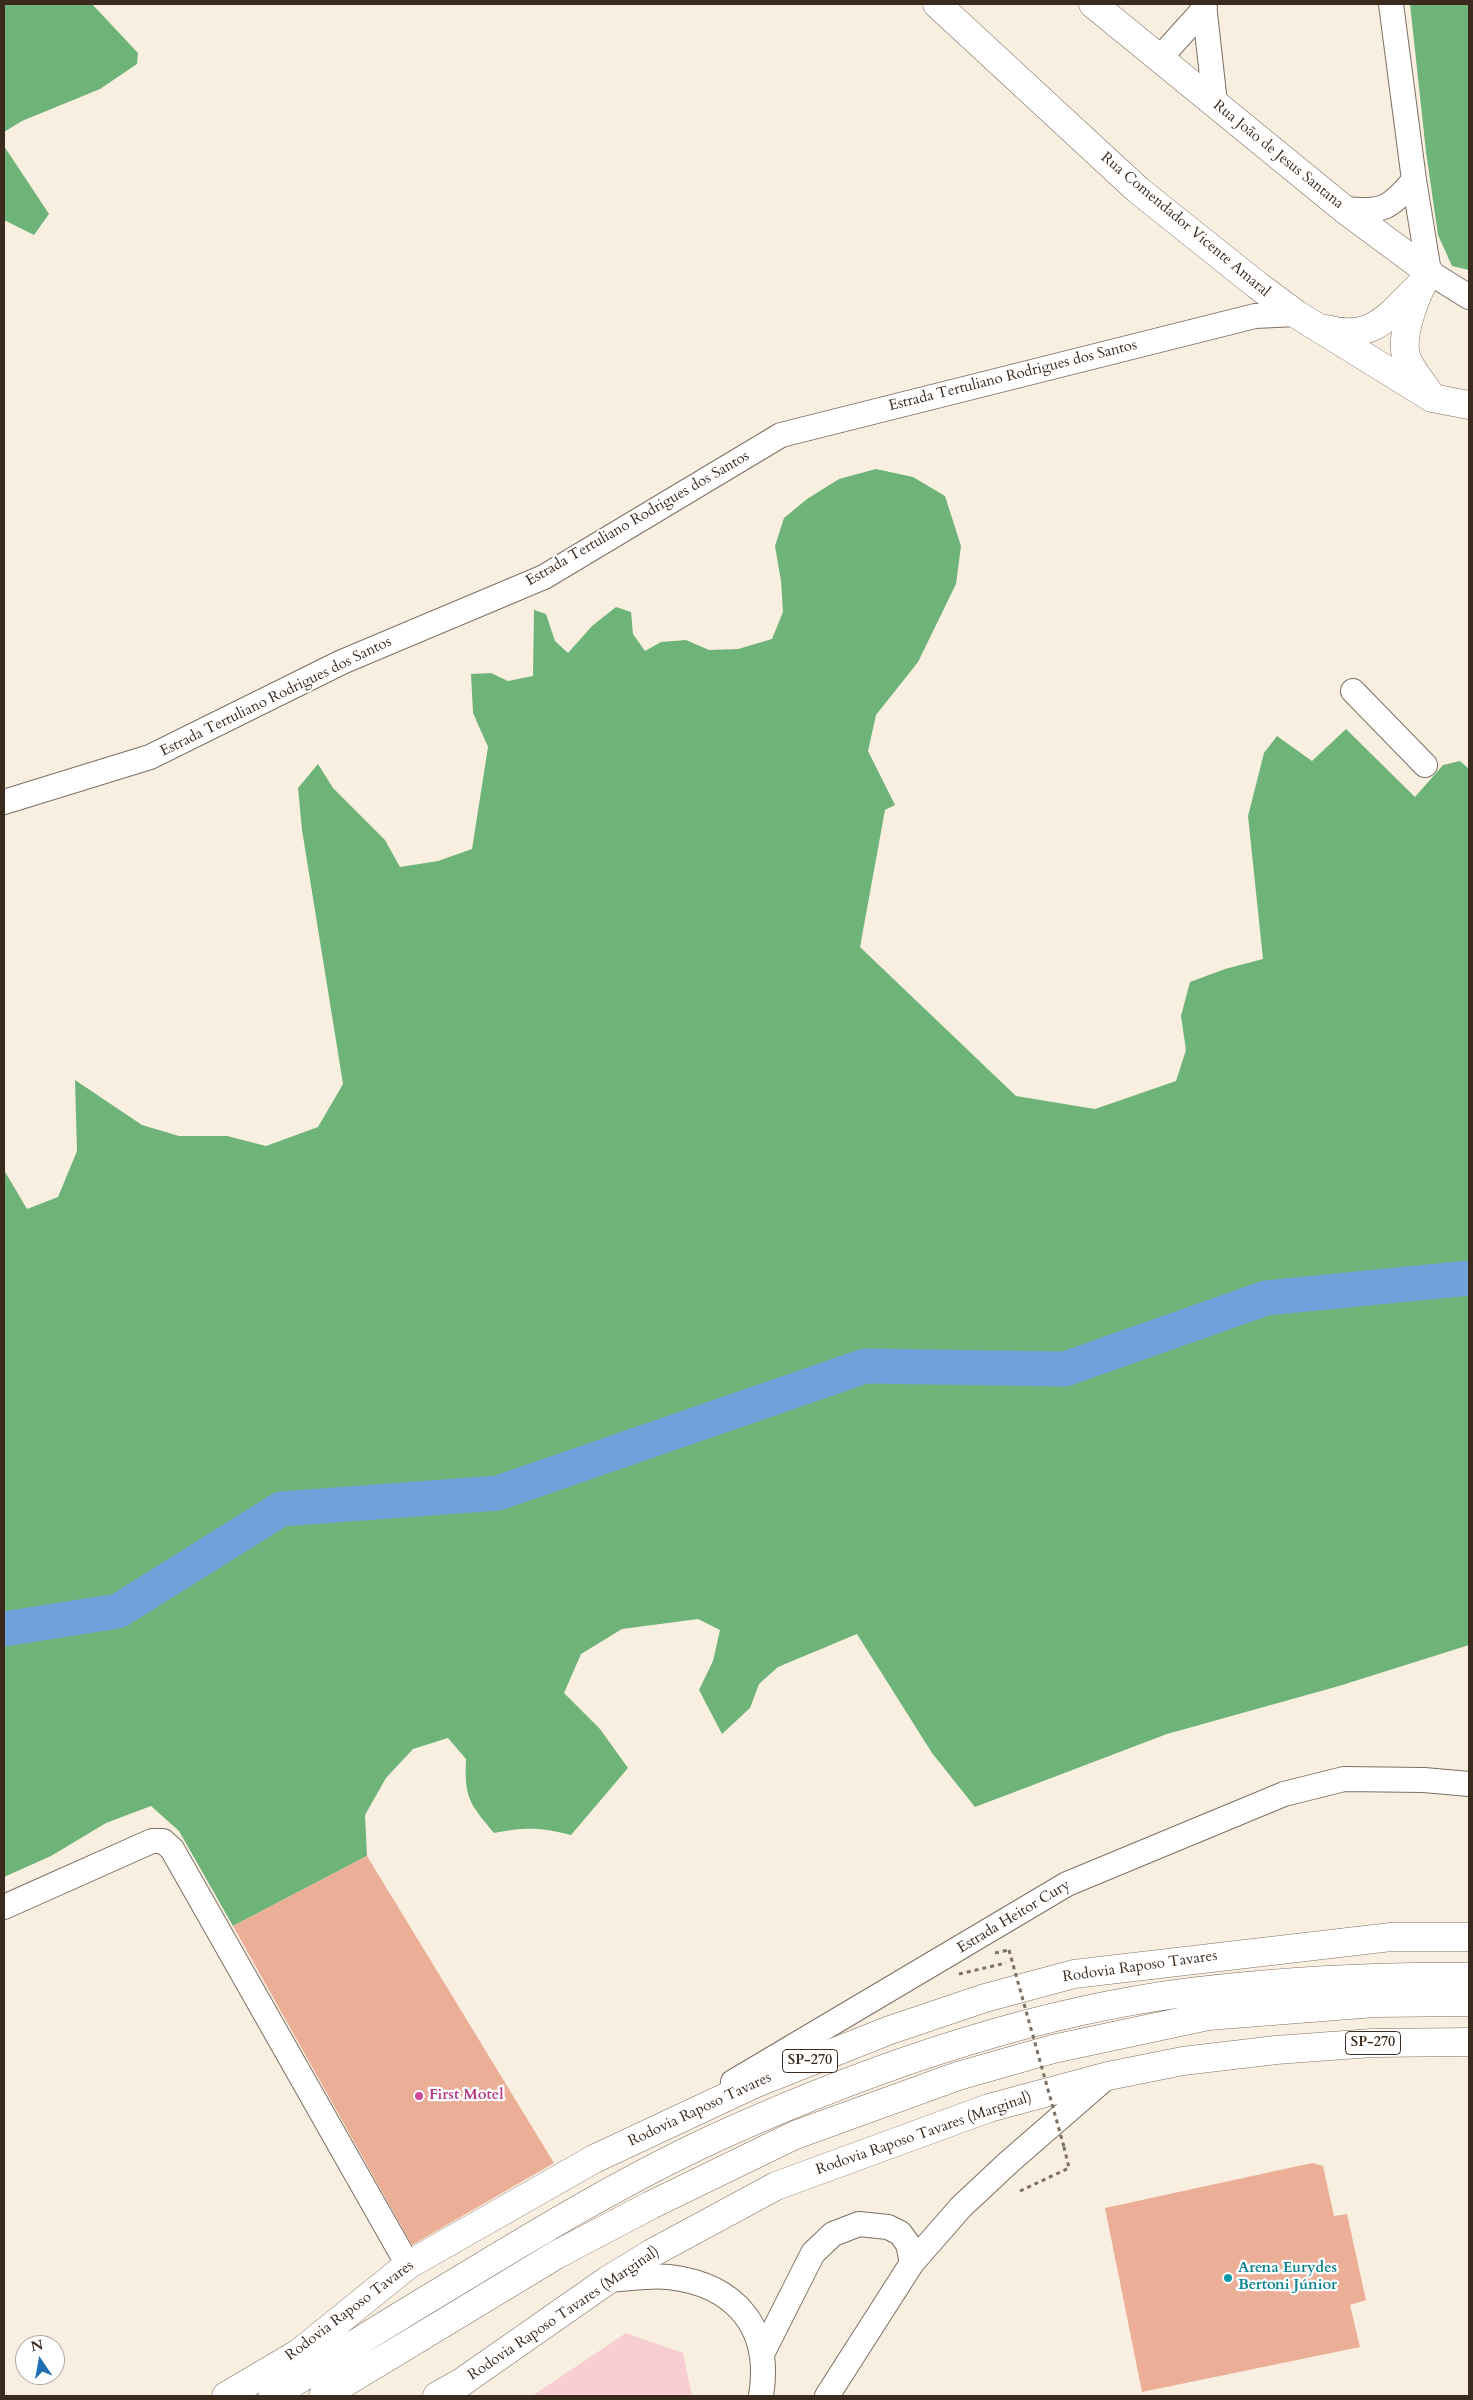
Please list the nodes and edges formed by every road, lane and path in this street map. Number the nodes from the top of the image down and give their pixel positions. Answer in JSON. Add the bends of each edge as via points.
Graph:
{"nodes":[{"id":1,"x":937,"y":4,"type":"edge"},
{"id":2,"x":1094,"y":4,"type":"edge"},
{"id":3,"x":1391,"y":4,"type":"edge"},
{"id":4,"x":1204,"y":6,"type":"edge"},
{"id":5,"x":1158,"y":59,"type":"junction"},
{"id":6,"x":1215,"y":103,"type":"junction"},
{"id":7,"x":1414,"y":180,"type":"junction"},
{"id":8,"x":1344,"y":209,"type":"junction"},
{"id":9,"x":1426,"y":278,"type":"junction"},
{"id":10,"x":1257,"y":285,"type":"junction"},
{"id":11,"x":1469,"y":297,"type":"edge"},
{"id":12,"x":1238,"y":320,"type":"junction"},
{"id":13,"x":1305,"y":320,"type":"junction"},
{"id":14,"x":1432,"y":398,"type":"junction"},
{"id":15,"x":1469,"y":405,"type":"edge"},
{"id":16,"x":1352,"y":691,"type":"dead end"},
{"id":17,"x":1425,"y":765,"type":"dead end"},
{"id":18,"x":4,"y":802,"type":"edge"},
{"id":19,"x":1469,"y":1784,"type":"edge"},
{"id":20,"x":4,"y":1907,"type":"edge"},
{"id":21,"x":1469,"y":1937,"type":"edge"},
{"id":22,"x":1009,"y":1950,"type":"dead end"},
{"id":23,"x":1469,"y":1983,"type":"edge"},
{"id":24,"x":1469,"y":2042,"type":"edge"},
{"id":25,"x":1108,"y":2076,"type":"junction"},
{"id":26,"x":594,"y":2160,"type":"junction"},
{"id":27,"x":1020,"y":2191,"type":"dead end"},
{"id":28,"x":912,"y":2263,"type":"junction"},
{"id":29,"x":408,"y":2265,"type":"junction"},
{"id":30,"x":608,"y":2280,"type":"junction"},
{"id":31,"x":762,"y":2354,"type":"junction"},
{"id":32,"x":226,"y":2396,"type":"edge"},
{"id":33,"x":273,"y":2396,"type":"edge"},
{"id":34,"x":323,"y":2396,"type":"edge"},
{"id":35,"x":437,"y":2396,"type":"edge"},
{"id":36,"x":761,"y":2396,"type":"edge"},
{"id":37,"x":827,"y":2396,"type":"edge"}],
"edges":[{"from":1,"to":10,"type":"main road","name":"Rua Comendador Vicente Amaral","via":[[1138,190]]},
{"from":2,"to":5,"type":"main road","name":"Rua João de Jesus Santana"},
{"from":3,"to":7,"type":"street"},
{"from":4,"to":5,"type":"street"},
{"from":4,"to":6,"type":"street"},
{"from":5,"to":6,"type":"main road","name":"Rua João de Jesus Santana"},
{"from":6,"to":8,"type":"main road","name":"Rua João de Jesus Santana"},
{"from":7,"to":8,"type":"street","via":[[1394,204],[1371,211]]},
{"from":7,"to":9,"type":"street"},
{"from":8,"to":9,"type":"main road","name":"Rua João de Jesus Santana"},
{"from":9,"to":11,"type":"street","name":"Rua João de Jesus Santana"},
{"from":9,"to":13,"type":"main road","via":[[1394,311],[1368,330],[1353,334],[1337,333]]},
{"from":9,"to":14,"type":"main road","via":[[1404,336],[1406,357]]},
{"from":10,"to":12,"type":"street","via":[[1252,306]]},
{"from":10,"to":13,"type":"main road","name":"Rua Comendador Vicente Amaral"},
{"from":12,"to":13,"type":"street","name":"Estrada Tertuliano Rodrigues dos Santos","via":[[1269,314]]},
{"from":12,"to":18,"type":"street","name":"Estrada Tertuliano Rodrigues dos Santos","via":[[781,435],[544,577],[342,662],[150,757]]},
{"from":13,"to":14,"type":"main road","name":"Rua Comendador Vicente Amaral"},
{"from":14,"to":15,"type":"main road","name":"Rua Comendador Vicente Amaral"},
{"from":16,"to":17,"type":"street"},
{"from":19,"to":26,"type":"street","name":"Estrada Heitor Cury","via":[[1344,1779],[1284,1794],[1067,1884],[782,2054]]},
{"from":20,"to":29,"type":"street","via":[[152,1841],[163,1841],[172,1849]]},
{"from":21,"to":26,"type":"main road","name":"Rodovia Raposo Tavares","number":"SP-270","via":[[1391,1937],[1074,1974],[985,1998],[890,2030],[754,2084]]},
{"from":22,"to":27,"type":"path","bridge":true,"via":[[1069,2168]]},
{"from":23,"to":33,"type":"main road","name":"Rodovia Raposo Tavares","number":"SP-270","via":[[1332,1978],[1190,1992],[1045,2021],[862,2077],[713,2139],[566,2215]]},
{"from":23,"to":34,"type":"main road","name":"Rodovia Raposo Tavares","number":"SP-270","via":[[1375,2003],[1208,2016],[1053,2049],[958,2076],[795,2135],[651,2204],[556,2255]]},
{"from":24,"to":25,"type":"main road","name":"Rodovia Raposo Tavares (Marginal)","number":"SP-270","via":[[1276,2050],[1184,2060]]},
{"from":25,"to":28,"type":"street","via":[[961,2207]]},
{"from":25,"to":30,"type":"main road","name":"Rodovia Raposo Tavares (Marginal)","number":"SP-270","via":[[989,2108],[776,2186]]},
{"from":26,"to":29,"type":"main road","name":"Rodovia Raposo Tavares","number":"SP-270"},
{"from":28,"to":31,"type":"street","via":[[908,2244],[900,2233],[888,2227],[859,2224],[833,2234],[814,2253]]},
{"from":28,"to":37,"type":"street"},
{"from":29,"to":32,"type":"main road","name":"Rodovia Raposo Tavares","number":"SP-270","via":[[299,2353]]},
{"from":30,"to":31,"type":"street","via":[[668,2277],[704,2283],[725,2294],[751,2322]]},
{"from":30,"to":35,"type":"main road","name":"Rodovia Raposo Tavares (Marginal)","number":"SP-270"},
{"from":31,"to":36,"type":"street","via":[[764,2377]]}]}
